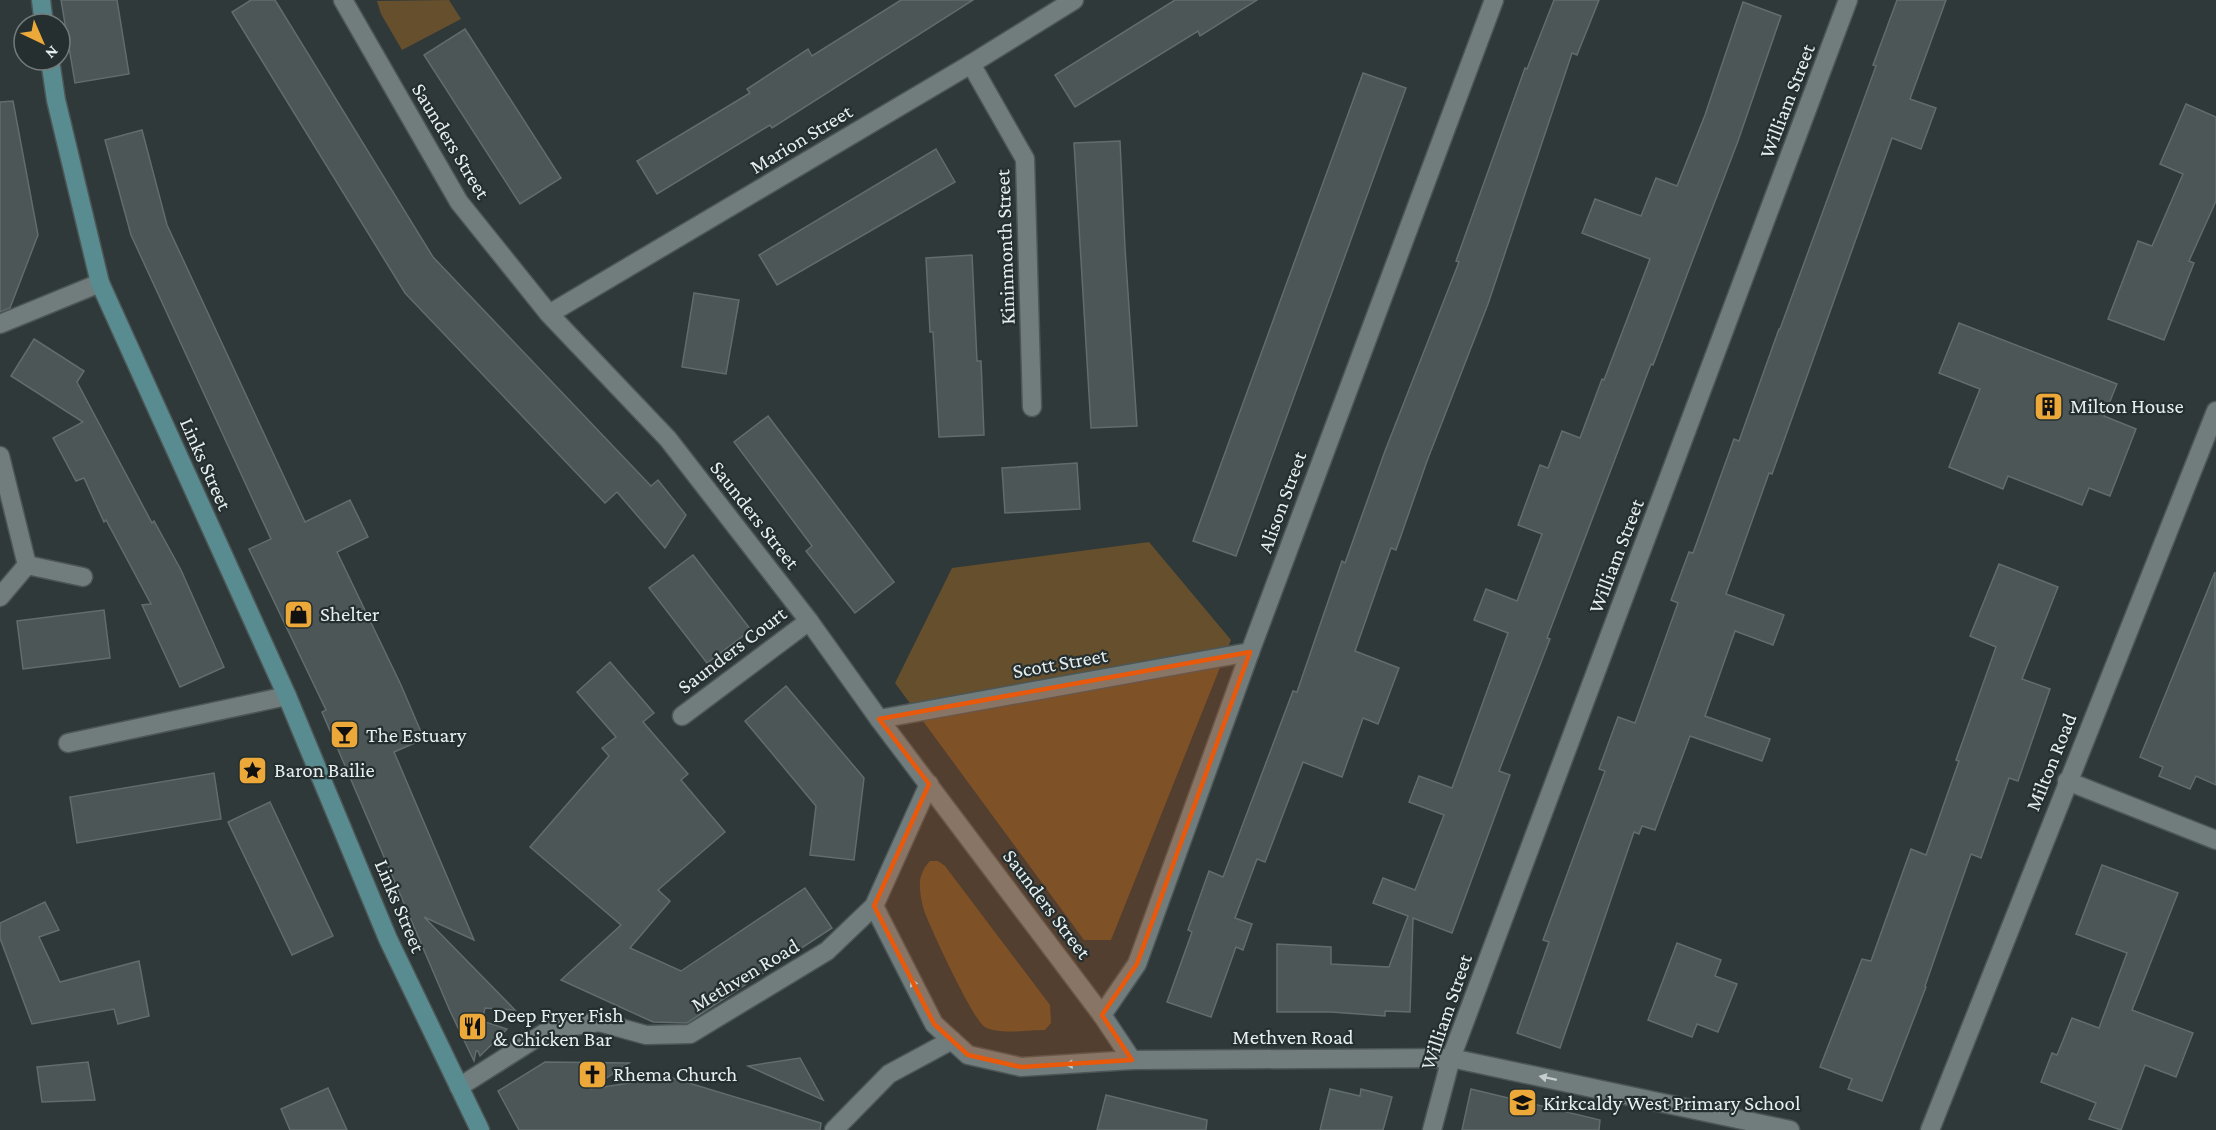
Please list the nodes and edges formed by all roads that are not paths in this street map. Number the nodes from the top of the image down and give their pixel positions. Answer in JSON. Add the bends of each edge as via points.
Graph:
{"nodes":[{"id":1,"x":344,"y":0,"type":"edge"},
{"id":2,"x":1074,"y":0,"type":"edge"},
{"id":3,"x":1494,"y":0,"type":"edge"},
{"id":4,"x":1848,"y":0,"type":"edge"},
{"id":5,"x":971,"y":64,"type":"junction"},
{"id":6,"x":52,"y":72,"type":"edge"},
{"id":7,"x":100,"y":283,"type":"junction"},
{"id":8,"x":549,"y":314,"type":"junction"},
{"id":9,"x":0,"y":324,"type":"edge"},
{"id":10,"x":1032,"y":407,"type":"dead end"},
{"id":11,"x":2216,"y":411,"type":"edge"},
{"id":12,"x":0,"y":456,"type":"edge"},
{"id":13,"x":27,"y":565,"type":"junction"},
{"id":14,"x":83,"y":577,"type":"dead end"},
{"id":15,"x":0,"y":597,"type":"edge"},
{"id":16,"x":809,"y":621,"type":"junction"},
{"id":17,"x":1250,"y":652,"type":"junction"},
{"id":18,"x":286,"y":696,"type":"junction"},
{"id":19,"x":682,"y":716,"type":"dead end"},
{"id":20,"x":879,"y":719,"type":"junction"},
{"id":21,"x":68,"y":743,"type":"dead end"},
{"id":22,"x":2067,"y":781,"type":"junction"},
{"id":23,"x":929,"y":784,"type":"junction"},
{"id":24,"x":2216,"y":840,"type":"edge"},
{"id":25,"x":874,"y":906,"type":"junction"},
{"id":26,"x":1102,"y":1015,"type":"junction"},
{"id":27,"x":952,"y":1040,"type":"junction"},
{"id":28,"x":1451,"y":1058,"type":"junction"},
{"id":29,"x":1132,"y":1060,"type":"junction"},
{"id":30,"x":459,"y":1087,"type":"junction"},
{"id":31,"x":480,"y":1130,"type":"edge"},
{"id":32,"x":834,"y":1130,"type":"edge"},
{"id":33,"x":1432,"y":1130,"type":"edge"},
{"id":34,"x":1790,"y":1130,"type":"edge"},
{"id":35,"x":1930,"y":1130,"type":"edge"}],
"edges":[{"from":1,"to":8,"type":"street","name":"Saunders Street","via":[[459,202]]},
{"from":2,"to":5,"type":"street","name":"Marion Street"},
{"from":3,"to":17,"type":"street","name":"Alison Street"},
{"from":4,"to":28,"type":"street","name":"William Street"},
{"from":5,"to":8,"type":"street","name":"Marion Street"},
{"from":5,"to":10,"type":"street","name":"Kininmonth Street","via":[[1025,159]]},
{"from":6,"to":7,"type":"street","name":"Links Street"},
{"from":7,"to":9,"type":"street"},
{"from":7,"to":18,"type":"street","name":"Links Street"},
{"from":8,"to":16,"type":"street","name":"Saunders Street","via":[[668,439]]},
{"from":11,"to":22,"type":"street","name":"Milton Road"},
{"from":12,"to":13,"type":"street"},
{"from":13,"to":14,"type":"street"},
{"from":13,"to":15,"type":"street"},
{"from":16,"to":19,"type":"street","name":"Saunders Court"},
{"from":16,"to":20,"type":"street","name":"Saunders Street"},
{"from":17,"to":20,"type":"street","name":"Scott Street"},
{"from":17,"to":26,"type":"street","name":"Alison Street","via":[[1137,964]]},
{"from":18,"to":21,"type":"street"},
{"from":18,"to":30,"type":"street","name":"Links Street","via":[[388,939]]},
{"from":20,"to":23,"type":"street","name":"Saunders Street"},
{"from":22,"to":24,"type":"street"},
{"from":22,"to":35,"type":"street","name":"Milton Road"},
{"from":23,"to":25,"type":"street","name":"Methven Road"},
{"from":23,"to":26,"type":"street","name":"Saunders Street"},
{"from":27,"to":25,"type":"street","name":"Methven Road","one_way":true,"via":[[934,1024]]},
{"from":25,"to":30,"type":"street","name":"Methven Road","via":[[827,951],[690,1034],[646,1035],[599,1022],[549,1030]]},
{"from":26,"to":29,"type":"street","name":"Saunders Street"},
{"from":29,"to":27,"type":"street","name":"Methven Road","one_way":true,"via":[[1021,1067],[968,1055]]},
{"from":27,"to":32,"type":"street","via":[[889,1074]]},
{"from":28,"to":29,"type":"street","name":"Methven Road"},
{"from":28,"to":33,"type":"street","name":"William Street"},
{"from":34,"to":28,"type":"street","name":"Methven Road","one_way":true},
{"from":30,"to":31,"type":"street","name":"Links Street"}]}
